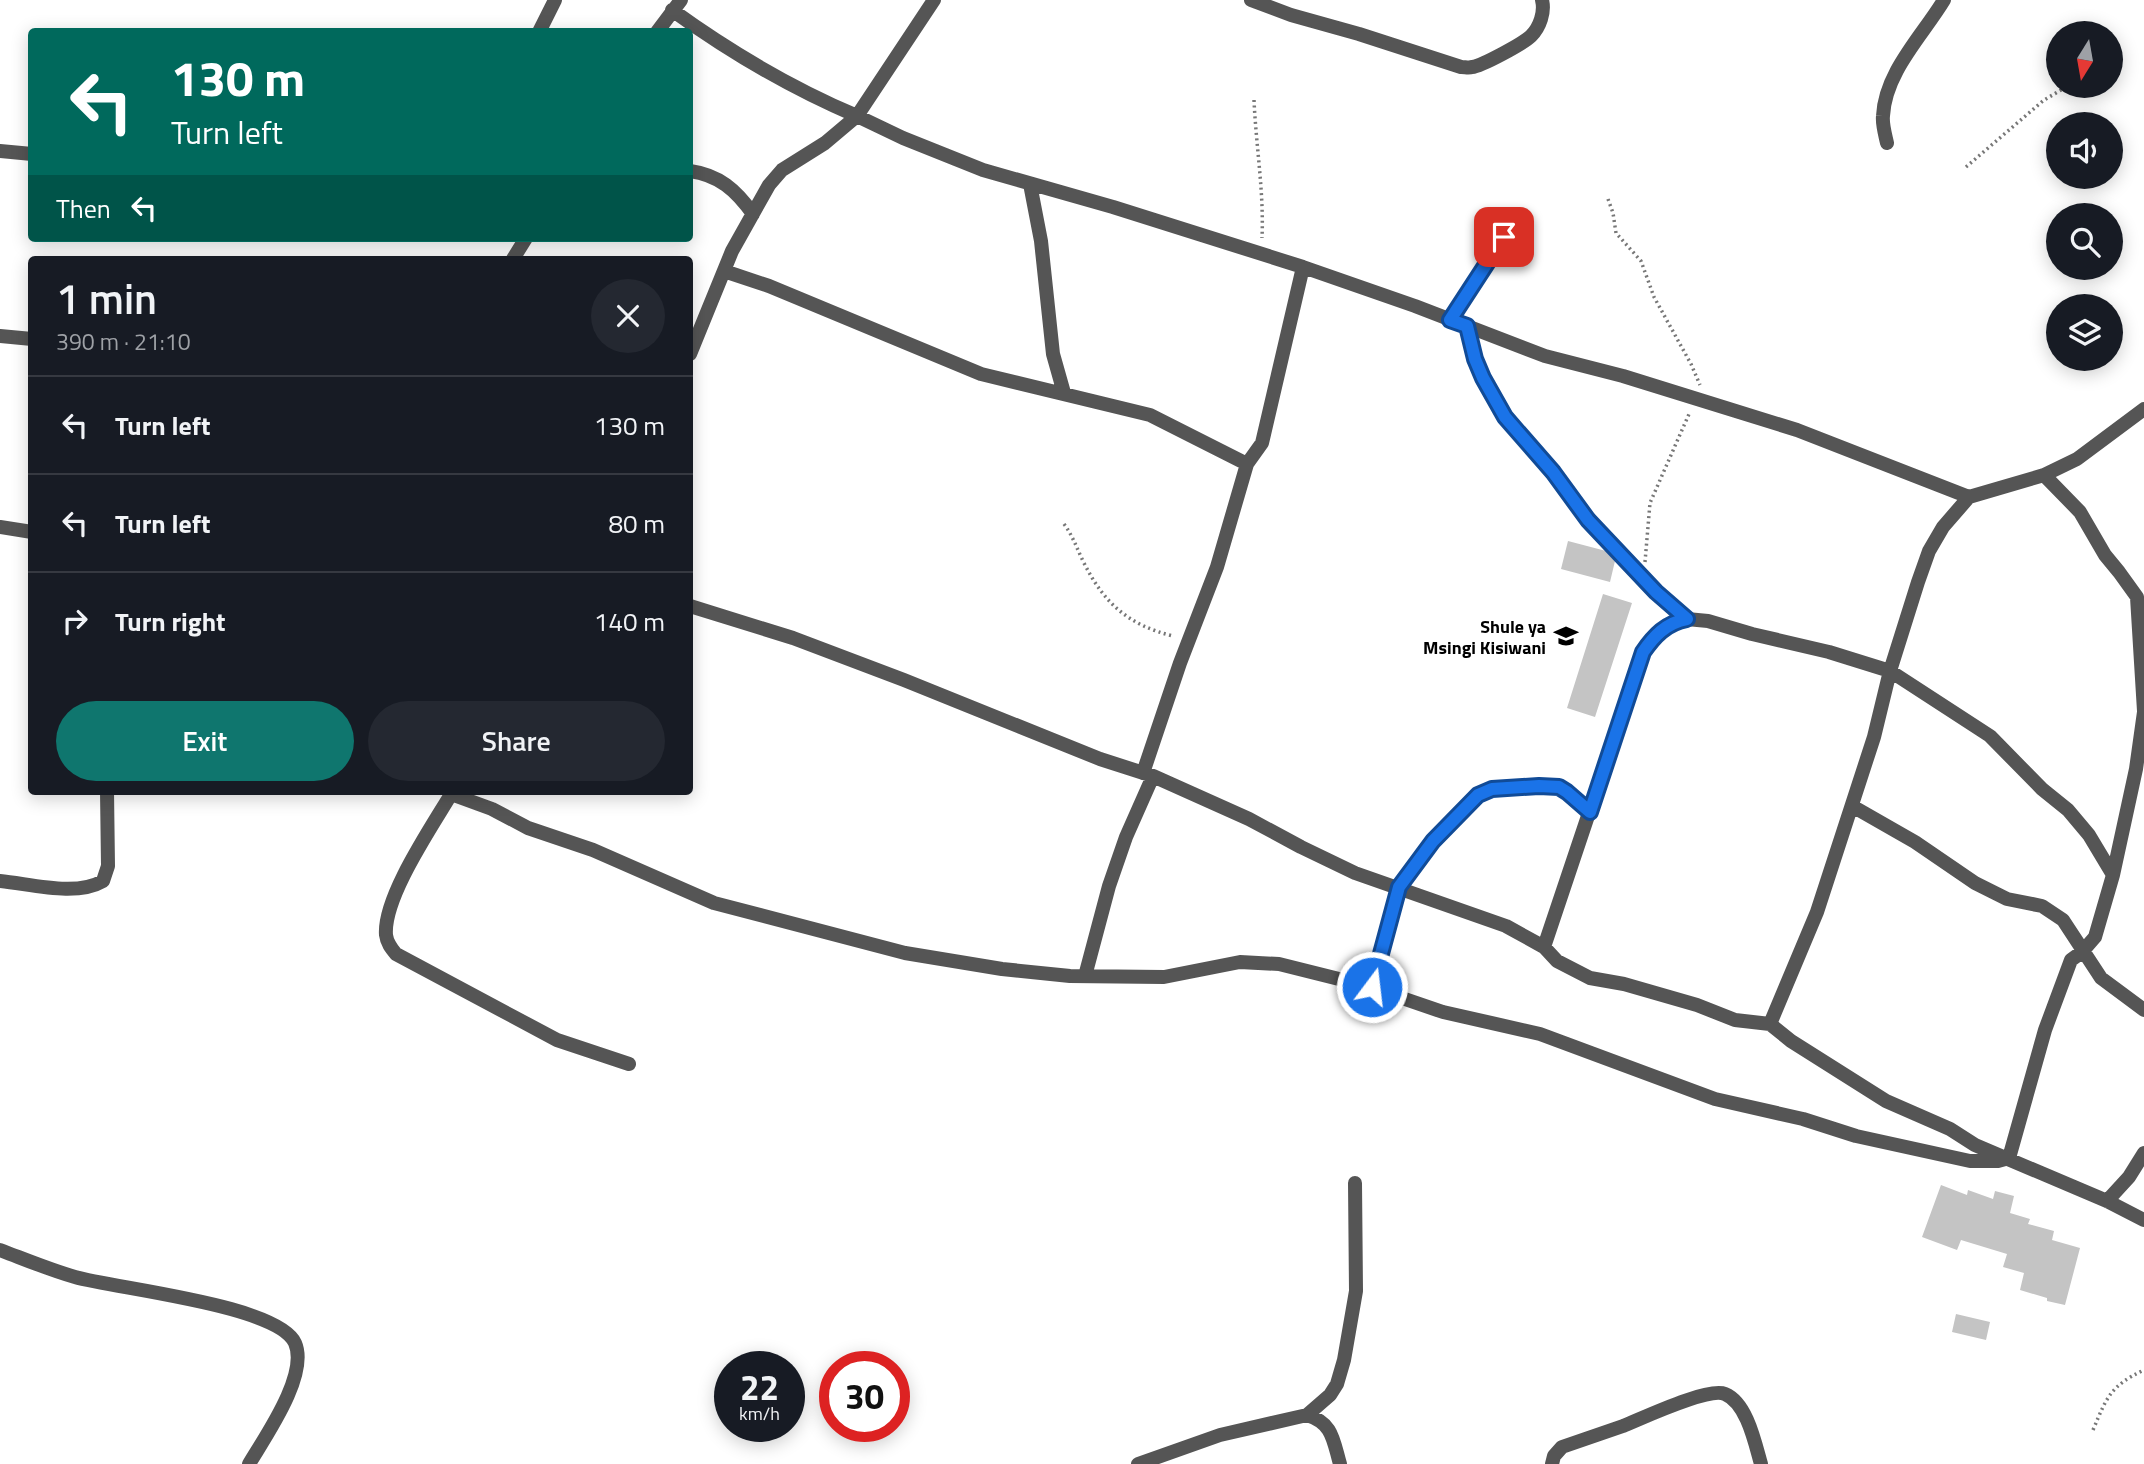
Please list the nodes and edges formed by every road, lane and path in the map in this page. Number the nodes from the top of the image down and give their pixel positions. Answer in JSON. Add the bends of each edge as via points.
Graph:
{"nodes":[{"id":1,"x":555,"y":0,"type":"edge"},
{"id":2,"x":934,"y":0,"type":"edge"},
{"id":3,"x":1251,"y":0,"type":"edge"},
{"id":4,"x":1542,"y":0,"type":"edge"},
{"id":5,"x":1944,"y":0,"type":"edge"},
{"id":6,"x":677,"y":5,"type":"edge"},
{"id":7,"x":541,"y":28,"type":"edge"},
{"id":8,"x":660,"y":28,"type":"edge"},
{"id":9,"x":2047,"y":98,"type":"edge"},
{"id":10,"x":1254,"y":100,"type":"dead end"},
{"id":11,"x":857,"y":116,"type":"junction"},
{"id":12,"x":1887,"y":143,"type":"dead end"},
{"id":13,"x":0,"y":151,"type":"edge"},
{"id":14,"x":28,"y":154,"type":"edge"},
{"id":15,"x":1966,"y":167,"type":"dead end"},
{"id":16,"x":693,"y":172,"type":"edge"},
{"id":17,"x":1030,"y":184,"type":"junction"},
{"id":18,"x":1608,"y":199,"type":"dead end"},
{"id":19,"x":753,"y":214,"type":"junction"},
{"id":20,"x":1504,"y":237,"type":"dead end"},
{"id":21,"x":1261,"y":254,"type":"junction"},
{"id":22,"x":1303,"y":267,"type":"junction"},
{"id":23,"x":724,"y":271,"type":"junction"},
{"id":24,"x":1450,"y":320,"type":"junction"},
{"id":25,"x":1467,"y":326,"type":"junction"},
{"id":26,"x":0,"y":336,"type":"edge"},
{"id":27,"x":28,"y":339,"type":"edge"},
{"id":28,"x":693,"y":347,"type":"edge"},
{"id":29,"x":1064,"y":393,"type":"junction"},
{"id":30,"x":1700,"y":400,"type":"junction"},
{"id":31,"x":2144,"y":409,"type":"edge"},
{"id":32,"x":1247,"y":464,"type":"junction"},
{"id":33,"x":2044,"y":475,"type":"junction"},
{"id":34,"x":1969,"y":497,"type":"junction"},
{"id":35,"x":1064,"y":524,"type":"dead end"},
{"id":36,"x":0,"y":527,"type":"edge"},
{"id":37,"x":28,"y":531,"type":"edge"},
{"id":38,"x":1641,"y":575,"type":"junction"},
{"id":39,"x":693,"y":607,"type":"edge"},
{"id":40,"x":1687,"y":619,"type":"junction"},
{"id":41,"x":1189,"y":640,"type":"junction"},
{"id":42,"x":1890,"y":671,"type":"junction"},
{"id":43,"x":2144,"y":711,"type":"edge"},
{"id":44,"x":2140,"y":770,"type":"edge"},
{"id":45,"x":1148,"y":775,"type":"junction"},
{"id":46,"x":107,"y":795,"type":"edge"},
{"id":47,"x":450,"y":795,"type":"edge"},
{"id":48,"x":459,"y":795,"type":"edge"},
{"id":49,"x":1852,"y":806,"type":"junction"},
{"id":50,"x":1590,"y":812,"type":"junction"},
{"id":51,"x":2113,"y":875,"type":"junction"},
{"id":52,"x":0,"y":881,"type":"edge"},
{"id":53,"x":1399,"y":887,"type":"junction"},
{"id":54,"x":1544,"y":947,"type":"junction"},
{"id":55,"x":2082,"y":951,"type":"junction"},
{"id":56,"x":1085,"y":976,"type":"junction"},
{"id":57,"x":1372,"y":987,"type":"junction"},
{"id":58,"x":2144,"y":1010,"type":"edge"},
{"id":59,"x":1770,"y":1024,"type":"junction"},
{"id":60,"x":629,"y":1064,"type":"dead end"},
{"id":61,"x":2144,"y":1153,"type":"edge"},
{"id":62,"x":2009,"y":1158,"type":"junction"},
{"id":63,"x":1355,"y":1183,"type":"dead end"},
{"id":64,"x":2107,"y":1201,"type":"junction"},
{"id":65,"x":2144,"y":1220,"type":"edge"},
{"id":66,"x":0,"y":1250,"type":"edge"},
{"id":67,"x":2144,"y":1370,"type":"edge"},
{"id":68,"x":1307,"y":1415,"type":"junction"},
{"id":69,"x":2093,"y":1430,"type":"dead end"},
{"id":70,"x":249,"y":1464,"type":"edge"},
{"id":71,"x":1138,"y":1464,"type":"edge"},
{"id":72,"x":1339,"y":1464,"type":"edge"},
{"id":73,"x":1552,"y":1464,"type":"edge"},
{"id":74,"x":1761,"y":1464,"type":"edge"}],
"edges":[{"from":1,"to":7,"type":"street"},
{"from":2,"to":11,"type":"street"},
{"from":3,"to":4,"type":"street","via":[[1431,59],[1473,67],[1531,37],[1540,23]]},
{"from":5,"to":12,"type":"street","via":[[1908,51],[1886,96],[1882,117]]},
{"from":6,"to":8,"type":"street"},
{"from":6,"to":11,"type":"street","via":[[718,43],[745,60]]},
{"from":9,"to":15,"type":"path"},
{"from":10,"to":21,"type":"path","via":[[1263,202]]},
{"from":11,"to":17,"type":"street","via":[[982,170]]},
{"from":11,"to":19,"type":"street","via":[[782,170]]},
{"from":13,"to":14,"type":"street"},
{"from":16,"to":19,"type":"street","via":[[723,182]]},
{"from":17,"to":21,"type":"street"},
{"from":17,"to":29,"type":"street","via":[[1053,354]]},
{"from":18,"to":30,"type":"path","via":[[1616,233],[1641,261],[1654,297],[1699,381]]},
{"from":19,"to":23,"type":"street"},
{"from":20,"to":24,"type":"lane"},
{"from":21,"to":22,"type":"street"},
{"from":22,"to":24,"type":"street"},
{"from":22,"to":32,"type":"street","via":[[1262,443]]},
{"from":23,"to":28,"type":"street"},
{"from":23,"to":29,"type":"street","via":[[981,374]]},
{"from":24,"to":25,"type":"street"},
{"from":25,"to":30,"type":"street","via":[[1545,356]]},
{"from":25,"to":38,"type":"lane","via":[[1479,369],[1505,417],[1588,520]]},
{"from":26,"to":27,"type":"street"},
{"from":29,"to":32,"type":"street","via":[[1150,415]]},
{"from":30,"to":34,"type":"street","via":[[1797,430]]},
{"from":30,"to":38,"type":"path","via":[[1683,425],[1650,503]]},
{"from":31,"to":33,"type":"street","via":[[2077,459]]},
{"from":32,"to":41,"type":"street","via":[[1217,567]]},
{"from":33,"to":34,"type":"street"},
{"from":33,"to":43,"type":"street","via":[[2080,512],[2137,597]]},
{"from":34,"to":42,"type":"street","via":[[1929,551]]},
{"from":35,"to":41,"type":"path","via":[[1113,607],[1160,633]]},
{"from":36,"to":37,"type":"street"},
{"from":38,"to":40,"type":"lane"},
{"from":39,"to":45,"type":"street","via":[[793,638]]},
{"from":40,"to":42,"type":"street"},
{"from":40,"to":50,"type":"street","via":[[1656,634],[1643,652]]},
{"from":41,"to":45,"type":"street"},
{"from":42,"to":49,"type":"street"},
{"from":42,"to":51,"type":"street","via":[[1990,736],[2068,810],[2090,835]]},
{"from":43,"to":44,"type":"street"},
{"from":44,"to":51,"type":"street"},
{"from":45,"to":53,"type":"street","via":[[1355,873]]},
{"from":45,"to":56,"type":"street","via":[[1109,886]]},
{"from":46,"to":52,"type":"street","via":[[108,866],[103,881],[79,890]]},
{"from":47,"to":60,"type":"street","via":[[388,910],[387,943],[396,954],[557,1040]]},
{"from":48,"to":56,"type":"street","via":[[714,903],[905,953],[1002,969]]},
{"from":49,"to":55,"type":"street","via":[[1975,884],[2007,899],[2042,906],[2063,920]]},
{"from":49,"to":59,"type":"street","via":[[1817,912]]},
{"from":50,"to":53,"type":"street","via":[[1559,787],[1492,789],[1463,809]]},
{"from":50,"to":54,"type":"street"},
{"from":51,"to":55,"type":"street","via":[[2095,937]]},
{"from":53,"to":54,"type":"street","via":[[1506,926]]},
{"from":53,"to":57,"type":"street"},
{"from":54,"to":59,"type":"street","via":[[1557,961],[1591,978],[1697,1004],[1735,1020]]},
{"from":55,"to":58,"type":"street","via":[[2101,978]]},
{"from":55,"to":62,"type":"street","via":[[2071,960],[2045,1030]]},
{"from":56,"to":57,"type":"street","via":[[1164,977],[1240,962],[1279,964]]},
{"from":57,"to":62,"type":"street","via":[[1443,1012],[1541,1034],[1715,1099],[1970,1161]]},
{"from":59,"to":62,"type":"street","via":[[1886,1101]]},
{"from":61,"to":64,"type":"street"},
{"from":62,"to":64,"type":"street"},
{"from":63,"to":68,"type":"street","via":[[1356,1291],[1349,1338],[1337,1384]]},
{"from":64,"to":65,"type":"street"},
{"from":66,"to":70,"type":"street","via":[[72,1277],[243,1311],[286,1332],[295,1343],[296,1374]]},
{"from":67,"to":69,"type":"path","via":[[2113,1390]]},
{"from":68,"to":71,"type":"street","via":[[1220,1435]]},
{"from":68,"to":72,"type":"street","via":[[1329,1427]]},
{"from":73,"to":74,"type":"street","via":[[1562,1447],[1719,1393],[1727,1394],[1744,1410]]}]}
